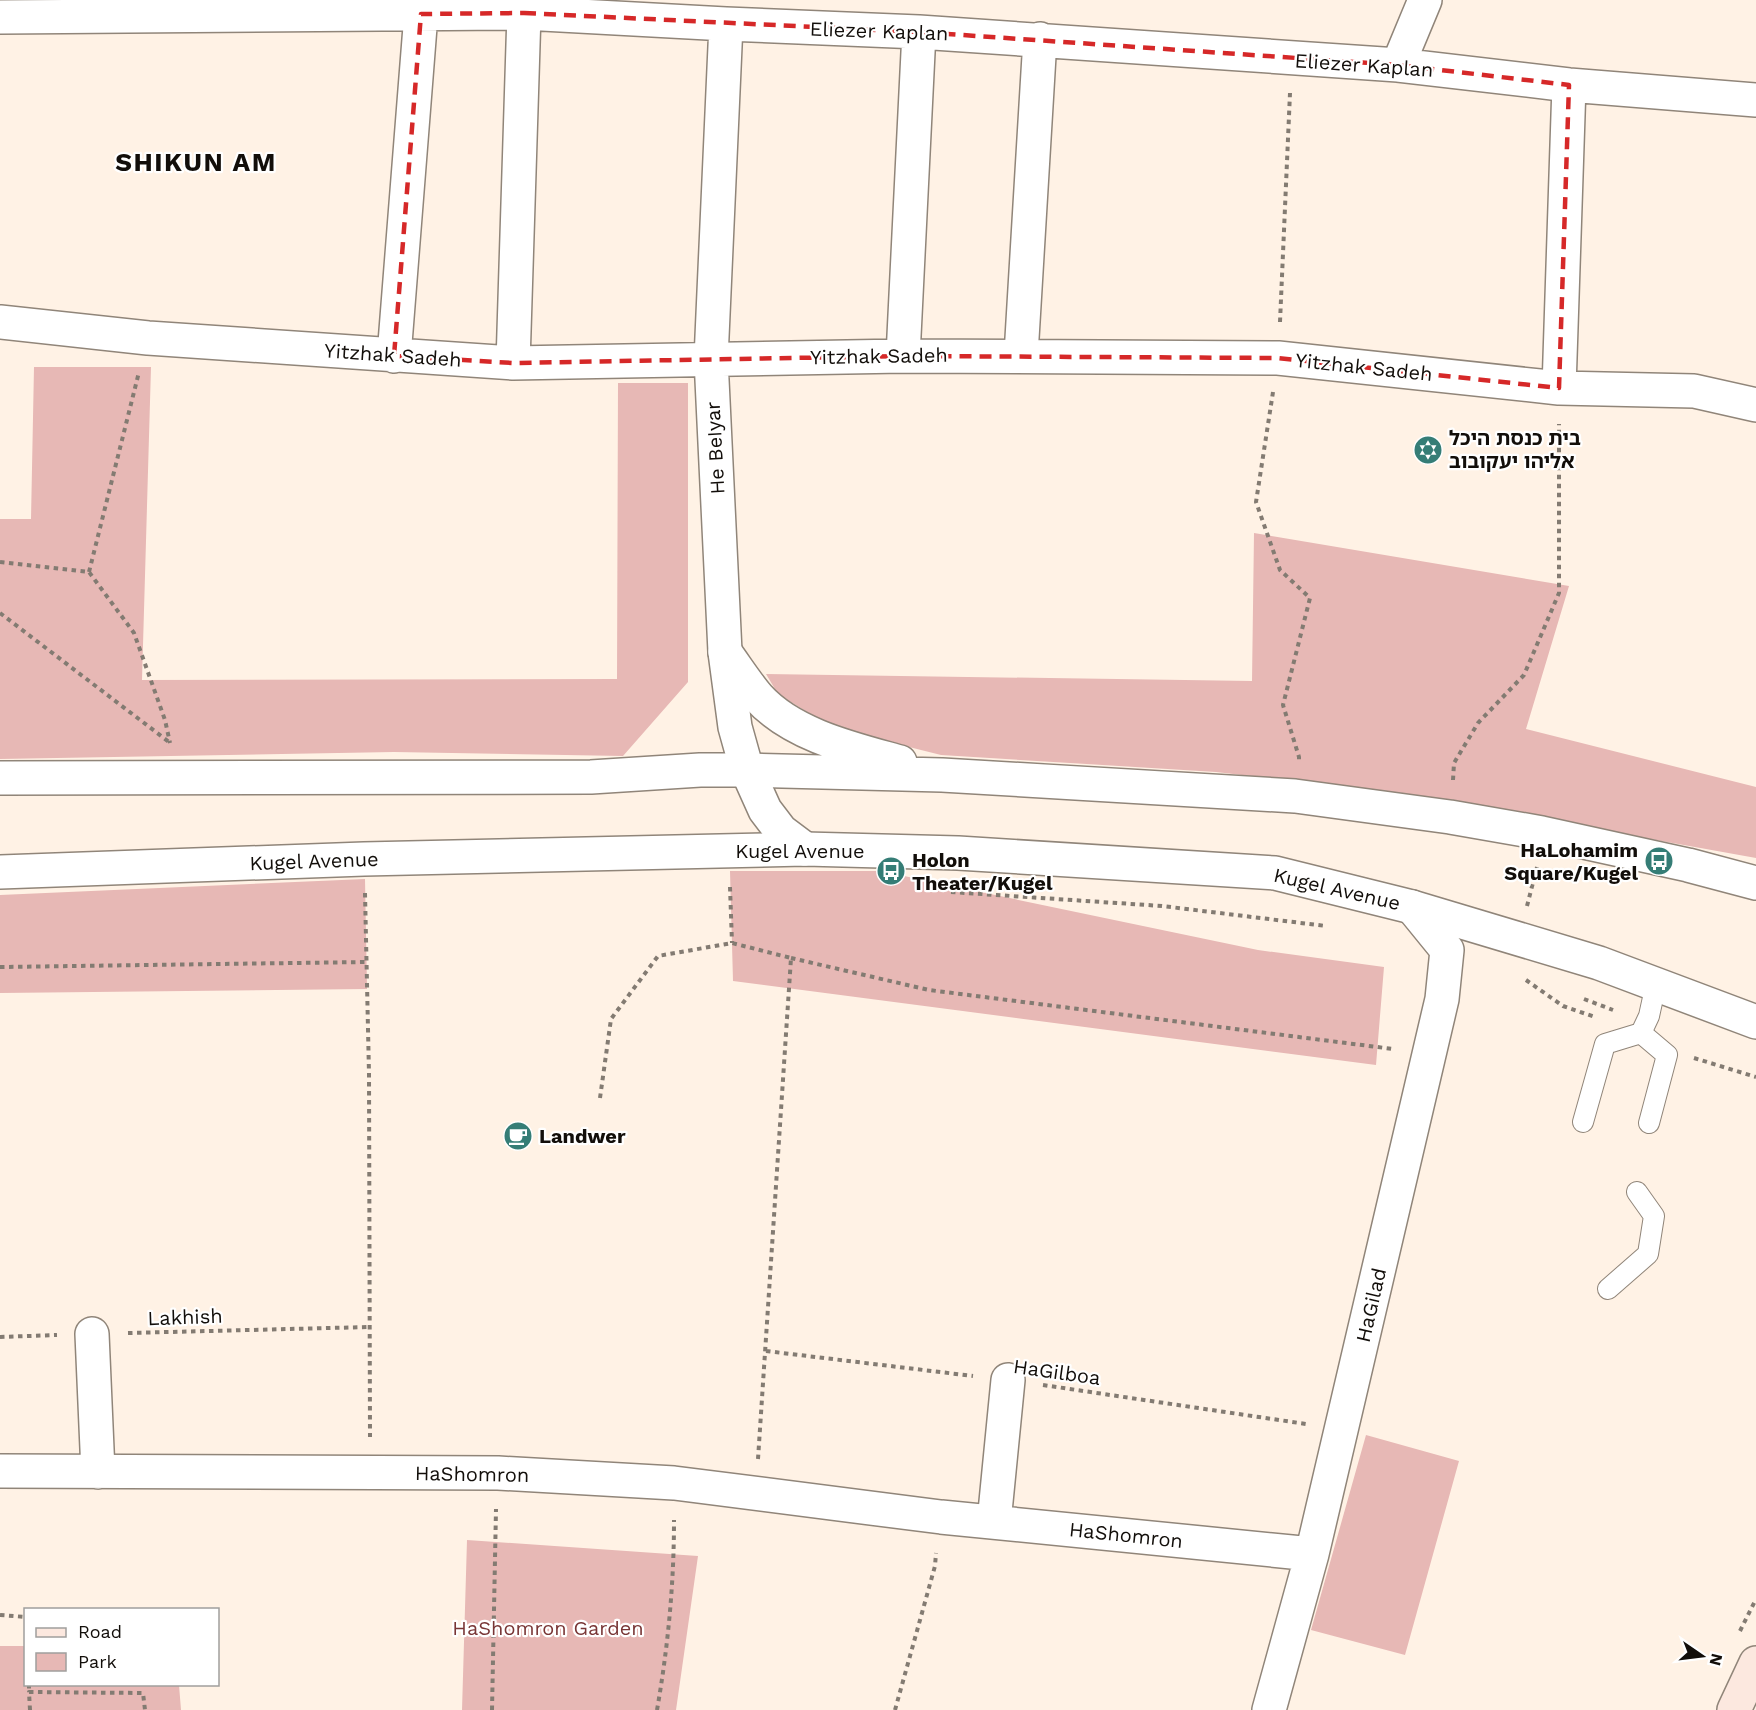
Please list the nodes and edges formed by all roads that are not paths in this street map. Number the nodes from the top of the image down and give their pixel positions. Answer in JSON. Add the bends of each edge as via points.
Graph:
{"nodes":[{"id":1,"x":1425,"y":0,"type":"edge"},
{"id":2,"x":460,"y":6,"type":"edge"},
{"id":3,"x":421,"y":14,"type":"junction"},
{"id":4,"x":524,"y":14,"type":"junction"},
{"id":5,"x":0,"y":17,"type":"edge"},
{"id":6,"x":726,"y":24,"type":"junction"},
{"id":7,"x":919,"y":32,"type":"junction"},
{"id":8,"x":1040,"y":39,"type":"junction"},
{"id":9,"x":1398,"y":65,"type":"junction"},
{"id":10,"x":1569,"y":85,"type":"junction"},
{"id":11,"x":1756,"y":100,"type":"edge"},
{"id":12,"x":0,"y":322,"type":"edge"},
{"id":13,"x":1021,"y":355,"type":"junction"},
{"id":14,"x":394,"y":356,"type":"junction"},
{"id":15,"x":903,"y":356,"type":"junction"},
{"id":16,"x":711,"y":359,"type":"junction"},
{"id":17,"x":513,"y":363,"type":"junction"},
{"id":18,"x":1559,"y":388,"type":"junction"},
{"id":19,"x":1756,"y":405,"type":"edge"},
{"id":20,"x":725,"y":652,"type":"junction"},
{"id":21,"x":747,"y":770,"type":"junction"},
{"id":22,"x":942,"y":775,"type":"junction"},
{"id":23,"x":0,"y":778,"type":"edge"},
{"id":24,"x":805,"y":849,"type":"junction"},
{"id":25,"x":0,"y":872,"type":"edge"},
{"id":26,"x":1756,"y":883,"type":"edge"},
{"id":27,"x":1412,"y":907,"type":"junction"},
{"id":28,"x":1656,"y":984,"type":"junction"},
{"id":29,"x":1756,"y":1022,"type":"edge"},
{"id":30,"x":1645,"y":1025,"type":"junction"},
{"id":31,"x":1583,"y":1122,"type":"dead end"},
{"id":32,"x":1649,"y":1123,"type":"dead end"},
{"id":33,"x":1637,"y":1192,"type":"dead end"},
{"id":34,"x":1608,"y":1289,"type":"dead end"},
{"id":35,"x":92,"y":1334,"type":"road end"},
{"id":36,"x":1008,"y":1380,"type":"road end"},
{"id":37,"x":0,"y":1471,"type":"edge"},
{"id":38,"x":98,"y":1472,"type":"junction"},
{"id":39,"x":994,"y":1522,"type":"junction"},
{"id":40,"x":1312,"y":1554,"type":"junction"},
{"id":41,"x":1756,"y":1663,"type":"edge"},
{"id":42,"x":1269,"y":1710,"type":"edge"},
{"id":43,"x":1734,"y":1710,"type":"edge"}],
"edges":[{"from":1,"to":9,"type":"street"},
{"from":2,"to":3,"type":"street","name":"Eliezer Kaplan"},
{"from":2,"to":4,"type":"street","name":"Eliezer Kaplan"},
{"from":3,"to":5,"type":"street","name":"Eliezer Kaplan"},
{"from":3,"to":14,"type":"street"},
{"from":4,"to":6,"type":"street","name":"Eliezer Kaplan"},
{"from":4,"to":17,"type":"street"},
{"from":6,"to":7,"type":"street","name":"Eliezer Kaplan"},
{"from":6,"to":16,"type":"street","name":"He BeIyar"},
{"from":7,"to":8,"type":"street","name":"Eliezer Kaplan"},
{"from":7,"to":15,"type":"street"},
{"from":8,"to":9,"type":"street","name":"Eliezer Kaplan"},
{"from":8,"to":13,"type":"street"},
{"from":9,"to":10,"type":"street","name":"Eliezer Kaplan"},
{"from":10,"to":11,"type":"street","name":"Eliezer Kaplan"},
{"from":10,"to":18,"type":"street"},
{"from":12,"to":14,"type":"street","name":"Yitzhak Sadeh","via":[[148,338]]},
{"from":13,"to":15,"type":"street","name":"Yitzhak Sadeh"},
{"from":13,"to":18,"type":"street","name":"Yitzhak Sadeh","via":[[1278,358]]},
{"from":14,"to":17,"type":"street","name":"Yitzhak Sadeh"},
{"from":15,"to":16,"type":"street","name":"Yitzhak Sadeh"},
{"from":16,"to":17,"type":"street","name":"Yitzhak Sadeh"},
{"from":16,"to":20,"type":"street","name":"He BeIyar"},
{"from":18,"to":19,"type":"street","name":"Yitzhak Sadeh","via":[[1694,391]]},
{"from":20,"to":21,"type":"street","name":"He BeIyar","via":[[735,728]]},
{"from":20,"to":22,"type":"street","via":[[759,698],[789,722],[830,742]]},
{"from":21,"to":22,"type":"street"},
{"from":21,"to":23,"type":"street","via":[[591,777]]},
{"from":21,"to":24,"type":"street","name":"He BeIyar","via":[[765,810],[781,831]]},
{"from":22,"to":26,"type":"street","via":[[1295,796],[1542,833]]},
{"from":24,"to":25,"type":"street","name":"Kugel Avenue"},
{"from":24,"to":27,"type":"street","name":"Kugel Avenue","via":[[958,853],[1275,873]]},
{"from":27,"to":28,"type":"street","name":"Kugel Avenue"},
{"from":27,"to":40,"type":"street","name":"HaGilad","via":[[1447,950],[1442,999]]},
{"from":28,"to":29,"type":"street","name":"Kugel Avenue"},
{"from":28,"to":30,"type":"lane"},
{"from":30,"to":31,"type":"lane","via":[[1605,1044]]},
{"from":30,"to":32,"type":"lane","via":[[1667,1055]]},
{"from":33,"to":34,"type":"lane","via":[[1654,1216],[1647,1254]]},
{"from":35,"to":38,"type":"street"},
{"from":36,"to":39,"type":"street"},
{"from":37,"to":38,"type":"street","name":"HaShomron"},
{"from":38,"to":39,"type":"street","name":"HaShomron","via":[[498,1473],[674,1483]]},
{"from":39,"to":40,"type":"street","name":"HaShomron"},
{"from":40,"to":42,"type":"street","name":"HaGilad"},
{"from":41,"to":43,"type":"main road"}]}
